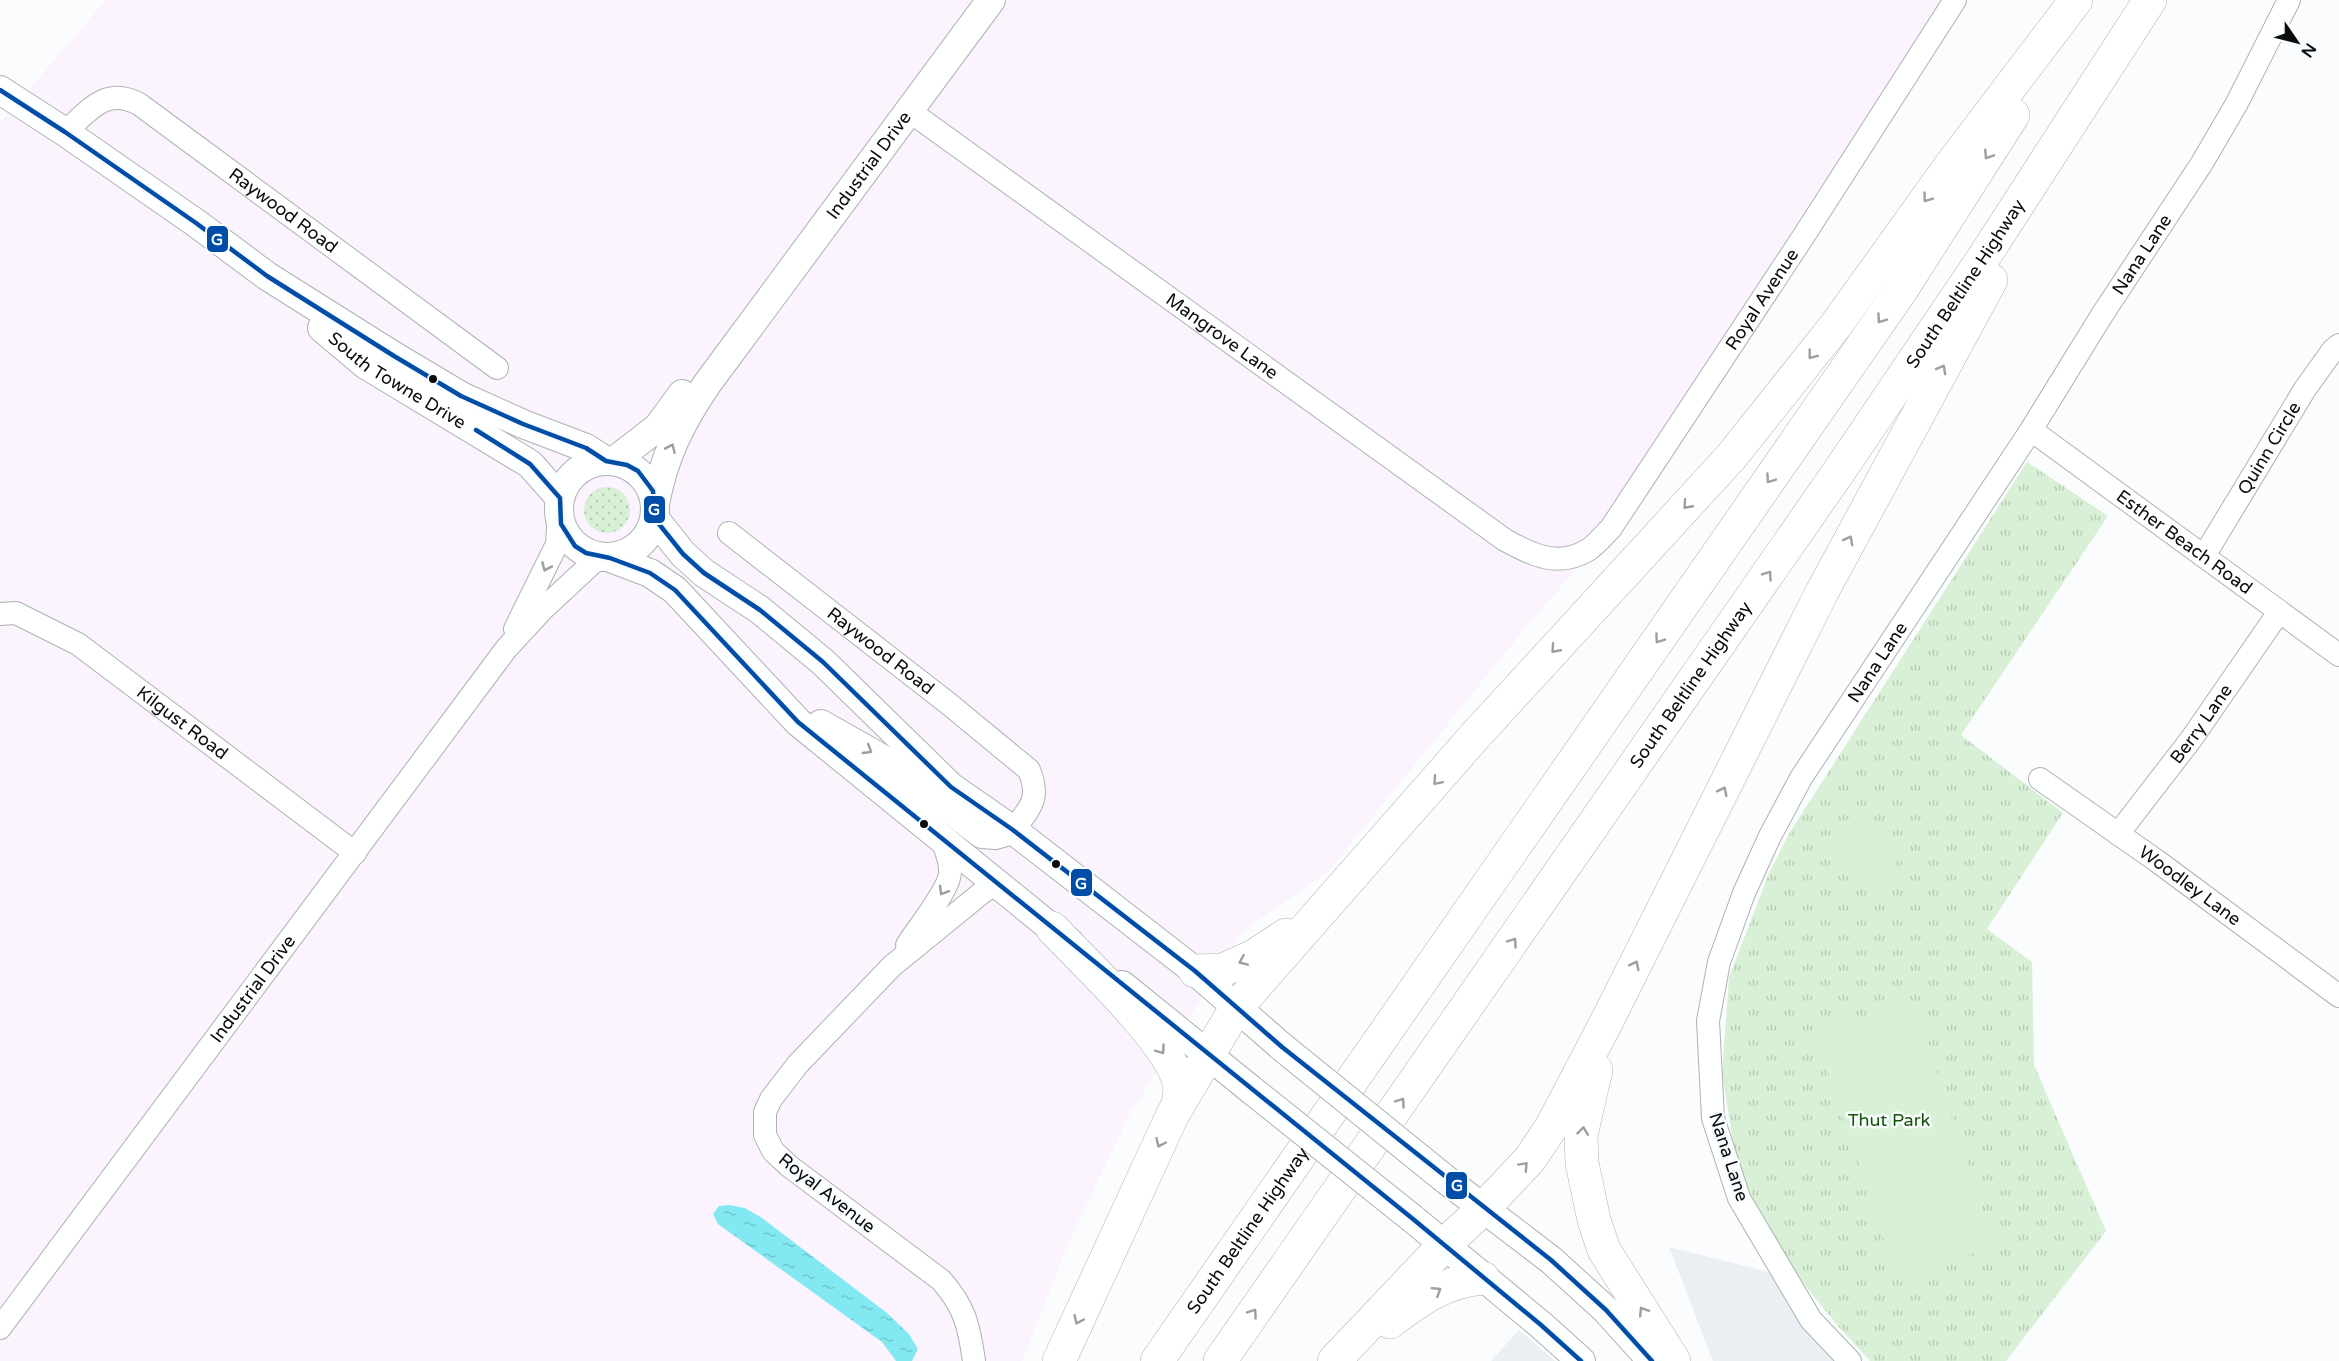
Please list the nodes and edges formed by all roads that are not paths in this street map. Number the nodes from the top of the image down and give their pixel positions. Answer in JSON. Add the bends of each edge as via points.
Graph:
{"nodes":[{"id":1,"x":991,"y":0,"type":"edge"},
{"id":2,"x":1955,"y":0,"type":"edge"},
{"id":3,"x":2076,"y":0,"type":"edge"},
{"id":4,"x":2087,"y":0,"type":"edge"},
{"id":5,"x":2150,"y":0,"type":"edge"},
{"id":6,"x":2289,"y":0,"type":"edge"},
{"id":7,"x":2118,"y":50,"type":"junction"},
{"id":8,"x":0,"y":90,"type":"edge"},
{"id":9,"x":908,"y":110,"type":"junction"},
{"id":10,"x":64,"y":132,"type":"junction"},
{"id":11,"x":267,"y":276,"type":"junction"},
{"id":12,"x":747,"y":331,"type":"junction"},
{"id":13,"x":2339,"y":345,"type":"edge"},
{"id":14,"x":497,"y":368,"type":"dead end"},
{"id":15,"x":2031,"y":430,"type":"junction"},
{"id":16,"x":610,"y":461,"type":"junction"},
{"id":17,"x":560,"y":505,"type":"junction"},
{"id":18,"x":655,"y":512,"type":"junction"},
{"id":19,"x":729,"y":533,"type":"dead end"},
{"id":20,"x":2204,"y":556,"type":"junction"},
{"id":21,"x":604,"y":557,"type":"junction"},
{"id":22,"x":1539,"y":557,"type":"joint"},
{"id":23,"x":2279,"y":612,"type":"junction"},
{"id":24,"x":0,"y":614,"type":"edge"},
{"id":25,"x":506,"y":649,"type":"junction"},
{"id":26,"x":2339,"y":655,"type":"edge"},
{"id":27,"x":779,"y":703,"type":"junction"},
{"id":28,"x":2040,"y":779,"type":"dead end"},
{"id":29,"x":1013,"y":830,"type":"junction"},
{"id":30,"x":2118,"y":834,"type":"junction"},
{"id":31,"x":939,"y":836,"type":"junction"},
{"id":32,"x":355,"y":853,"type":"junction"},
{"id":33,"x":999,"y":884,"type":"junction"},
{"id":34,"x":1327,"y":907,"type":"junction"},
{"id":35,"x":1052,"y":928,"type":"junction"},
{"id":36,"x":892,"y":966,"type":"junction"},
{"id":37,"x":1195,"y":971,"type":"junction"},
{"id":38,"x":2339,"y":996,"type":"edge"},
{"id":39,"x":1236,"y":1008,"type":"junction"},
{"id":40,"x":1609,"y":1017,"type":"junction"},
{"id":41,"x":1207,"y":1054,"type":"junction"},
{"id":42,"x":1178,"y":1105,"type":"junction"},
{"id":43,"x":1484,"y":1208,"type":"junction"},
{"id":44,"x":1444,"y":1245,"type":"junction"},
{"id":45,"x":1483,"y":1278,"type":"junction"},
{"id":46,"x":0,"y":1328,"type":"edge"},
{"id":47,"x":974,"y":1361,"type":"edge"},
{"id":48,"x":1059,"y":1361,"type":"edge"},
{"id":49,"x":1157,"y":1361,"type":"edge"},
{"id":50,"x":1220,"y":1361,"type":"edge"},
{"id":51,"x":1336,"y":1361,"type":"edge"},
{"id":52,"x":1581,"y":1361,"type":"edge"},
{"id":53,"x":1652,"y":1361,"type":"edge"},
{"id":54,"x":1674,"y":1361,"type":"edge"},
{"id":55,"x":1850,"y":1361,"type":"edge"}],
"edges":[{"from":1,"to":9,"type":"street","name":"Industrial Drive"},
{"from":2,"to":22,"type":"street","name":"Royal Avenue","via":[[1611,528],[1589,550],[1572,558]]},
{"from":3,"to":34,"type":"highway","one_way":true,"via":[[1836,324],[1731,457],[1475,736]]},
{"from":4,"to":49,"type":"highway","name":"South Beltline Highway","one_way":true,"via":[[1902,289]]},
{"from":5,"to":7,"type":"highway","name":"South Beltline Highway"},
{"from":6,"to":15,"type":"street","name":"Nana Lane","via":[[2202,163]]},
{"from":40,"to":7,"type":"highway","one_way":true,"via":[[1822,592]]},
{"from":50,"to":7,"type":"highway","name":"South Beltline Highway","one_way":true,"via":[[1840,470]]},
{"from":8,"to":10,"type":"street","name":"South Towne Drive"},
{"from":9,"to":12,"type":"street","name":"Industrial Drive"},
{"from":9,"to":22,"type":"street","name":"Mangrove Lane","via":[[1505,540]]},
{"from":10,"to":11,"type":"street","name":"South Towne Drive"},
{"from":10,"to":14,"type":"street","name":"Raywood Road","via":[[102,101],[126,97],[153,113]]},
{"from":11,"to":16,"type":"street","name":"South Towne Drive","via":[[462,396]]},
{"from":11,"to":17,"type":"street","name":"South Towne Drive","via":[[366,365],[530,464]]},
{"from":12,"to":16,"type":"street","name":"Industrial Drive","via":[[713,354],[658,427]]},
{"from":18,"to":12,"type":"street","name":"Industrial Drive","one_way":true,"via":[[667,454],[683,420]]},
{"from":13,"to":20,"type":"street","name":"Quinn Circle","via":[[2305,389]]},
{"from":15,"to":20,"type":"street","name":"Esther Beach Road"},
{"from":15,"to":55,"type":"street","name":"Nana Lane","via":[[1801,778],[1770,836],[1735,915],[1719,963],[1708,1021],[1713,1118],[1739,1198],[1811,1320]]},
{"from":16,"to":17,"type":"street","via":[[586,466],[575,474],[566,485]]},
{"from":16,"to":18,"type":"street","via":[[632,468],[646,480],[653,491]]},
{"from":17,"to":21,"type":"street","via":[[561,524],[575,546]]},
{"from":17,"to":25,"type":"street","name":"Industrial Drive","one_way":true,"via":[[557,544]]},
{"from":18,"to":21,"type":"street","via":[[649,534],[639,546],[626,554]]},
{"from":18,"to":29,"type":"street","via":[[683,554],[704,573],[760,610],[823,662],[943,780]]},
{"from":19,"to":29,"type":"street","name":"Raywood Road","via":[[1029,770],[1036,786],[1033,803]]},
{"from":20,"to":23,"type":"street","name":"Esther Beach Road"},
{"from":21,"to":25,"type":"street","name":"Industrial Drive","via":[[563,590]]},
{"from":21,"to":27,"type":"street","via":[[650,573],[675,590]]},
{"from":23,"to":26,"type":"street","name":"Esther Beach Road"},
{"from":23,"to":30,"type":"street","name":"Berry Lane","via":[[2192,738]]},
{"from":24,"to":32,"type":"street","name":"Kilgust Road","via":[[16,613],[78,644]]},
{"from":25,"to":32,"type":"street","name":"Industrial Drive"},
{"from":27,"to":29,"type":"street","one_way":true,"via":[[886,761],[982,834]]},
{"from":27,"to":31,"type":"street"},
{"from":28,"to":30,"type":"street","name":"Woodley Lane"},
{"from":29,"to":37,"type":"street"},
{"from":30,"to":38,"type":"street","name":"Woodley Lane"},
{"from":31,"to":33,"type":"street"},
{"from":31,"to":36,"type":"street","name":"Royal Avenue","one_way":true,"via":[[949,861],[950,879]]},
{"from":32,"to":46,"type":"street","name":"Industrial Drive"},
{"from":33,"to":35,"type":"street"},
{"from":33,"to":36,"type":"street","name":"Royal Avenue","via":[[984,891]]},
{"from":34,"to":37,"type":"highway","one_way":true,"via":[[1254,956],[1223,970]]},
{"from":34,"to":39,"type":"highway"},
{"from":35,"to":41,"type":"street"},
{"from":35,"to":42,"type":"highway","one_way":true,"via":[[1125,1006],[1170,1062],[1181,1088]]},
{"from":36,"to":47,"type":"street","name":"Royal Avenue","via":[[798,1064],[771,1098],[765,1112],[765,1135],[773,1151],[789,1166],[941,1280],[965,1314]]},
{"from":37,"to":39,"type":"street"},
{"from":39,"to":41,"type":"highway"},
{"from":39,"to":43,"type":"street","bridge":true},
{"from":43,"to":40,"type":"highway","one_way":true,"via":[[1530,1159],[1552,1126]]},
{"from":54,"to":40,"type":"highway","one_way":true,"via":[[1604,1250],[1586,1191],[1581,1135]]},
{"from":41,"to":42,"type":"highway"},
{"from":41,"to":44,"type":"street","bridge":true},
{"from":42,"to":48,"type":"highway","one_way":true},
{"from":43,"to":44,"type":"highway"},
{"from":43,"to":53,"type":"street","via":[[1551,1260],[1606,1310]]},
{"from":44,"to":45,"type":"street"},
{"from":44,"to":51,"type":"highway"},
{"from":51,"to":45,"type":"highway","one_way":true,"via":[[1446,1286]]},
{"from":45,"to":52,"type":"street"}]}
